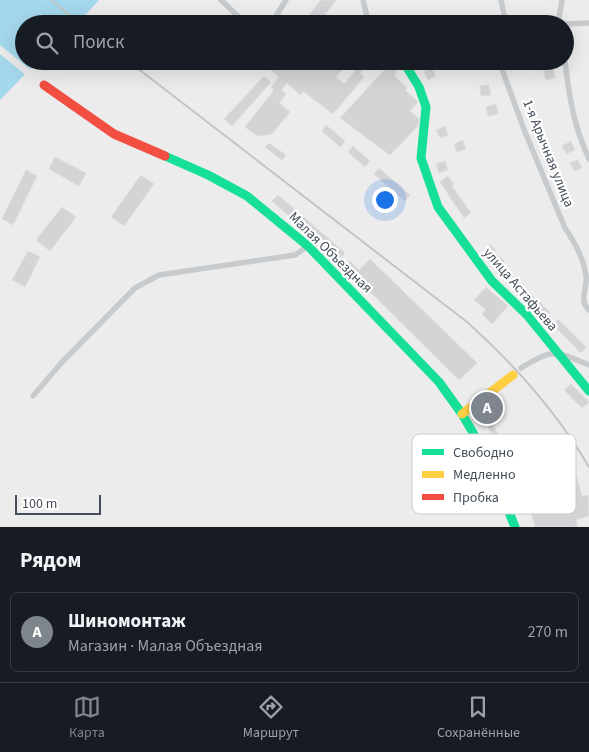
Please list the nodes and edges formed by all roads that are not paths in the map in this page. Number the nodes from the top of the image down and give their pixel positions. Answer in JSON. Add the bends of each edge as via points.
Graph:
{"nodes":[{"id":1,"x":222,"y":0,"type":"edge"},
{"id":2,"x":286,"y":0,"type":"edge"},
{"id":3,"x":363,"y":0,"type":"edge"},
{"id":4,"x":501,"y":0,"type":"edge"},
{"id":5,"x":562,"y":0,"type":"edge"},
{"id":6,"x":237,"y":15,"type":"edge"},
{"id":7,"x":277,"y":15,"type":"edge"},
{"id":8,"x":367,"y":15,"type":"edge"},
{"id":9,"x":504,"y":15,"type":"edge"},
{"id":10,"x":560,"y":15,"type":"edge"},
{"id":11,"x":589,"y":23,"type":"edge"},
{"id":12,"x":574,"y":24,"type":"edge"},
{"id":13,"x":409,"y":70,"type":"edge"},
{"id":14,"x":502,"y":70,"type":"edge"},
{"id":15,"x":566,"y":70,"type":"edge"},
{"id":16,"x":44,"y":85,"type":"dead end"},
{"id":17,"x":589,"y":160,"type":"edge"},
{"id":18,"x":308,"y":246,"type":"junction"},
{"id":19,"x":589,"y":310,"type":"edge"},
{"id":20,"x":556,"y":352,"type":"junction"},
{"id":21,"x":589,"y":365,"type":"edge"},
{"id":22,"x":521,"y":368,"type":"dead end"},
{"id":23,"x":513,"y":375,"type":"dead end"},
{"id":24,"x":589,"y":391,"type":"edge"},
{"id":25,"x":33,"y":396,"type":"dead end"},
{"id":26,"x":462,"y":414,"type":"junction"},
{"id":27,"x":473,"y":434,"type":"edge"},
{"id":28,"x":510,"y":514,"type":"edge"},
{"id":29,"x":515,"y":527,"type":"edge"}],
"edges":[{"from":1,"to":6,"type":"street"},
{"from":2,"to":7,"type":"street"},
{"from":3,"to":8,"type":"street"},
{"from":4,"to":9,"type":"street"},
{"from":5,"to":10,"type":"street"},
{"from":11,"to":12,"type":"street"},
{"from":13,"to":20,"type":"main road","name":"улица Астафьева","via":[[426,107],[421,158],[438,207],[492,280],[527,315]]},
{"from":14,"to":19,"type":"street","name":"1-я Арычная улица","via":[[586,277],[583,296]]},
{"from":15,"to":17,"type":"street","via":[[571,108]]},
{"from":16,"to":18,"type":"main road","name":"Малая Объездная","via":[[114,134],[208,175],[247,196]]},
{"from":18,"to":25,"type":"street","via":[[295,255],[159,275],[135,288]]},
{"from":18,"to":26,"type":"main road","name":"Малая Объездная","via":[[416,356]]},
{"from":20,"to":21,"type":"street"},
{"from":20,"to":22,"type":"street","via":[[543,355]]},
{"from":20,"to":24,"type":"main road","name":"улица Астафьева"},
{"from":23,"to":26,"type":"main road"},
{"from":26,"to":27,"type":"main road","name":"Малая Объездная"},
{"from":28,"to":29,"type":"main road","name":"Малая Объездная"}]}
